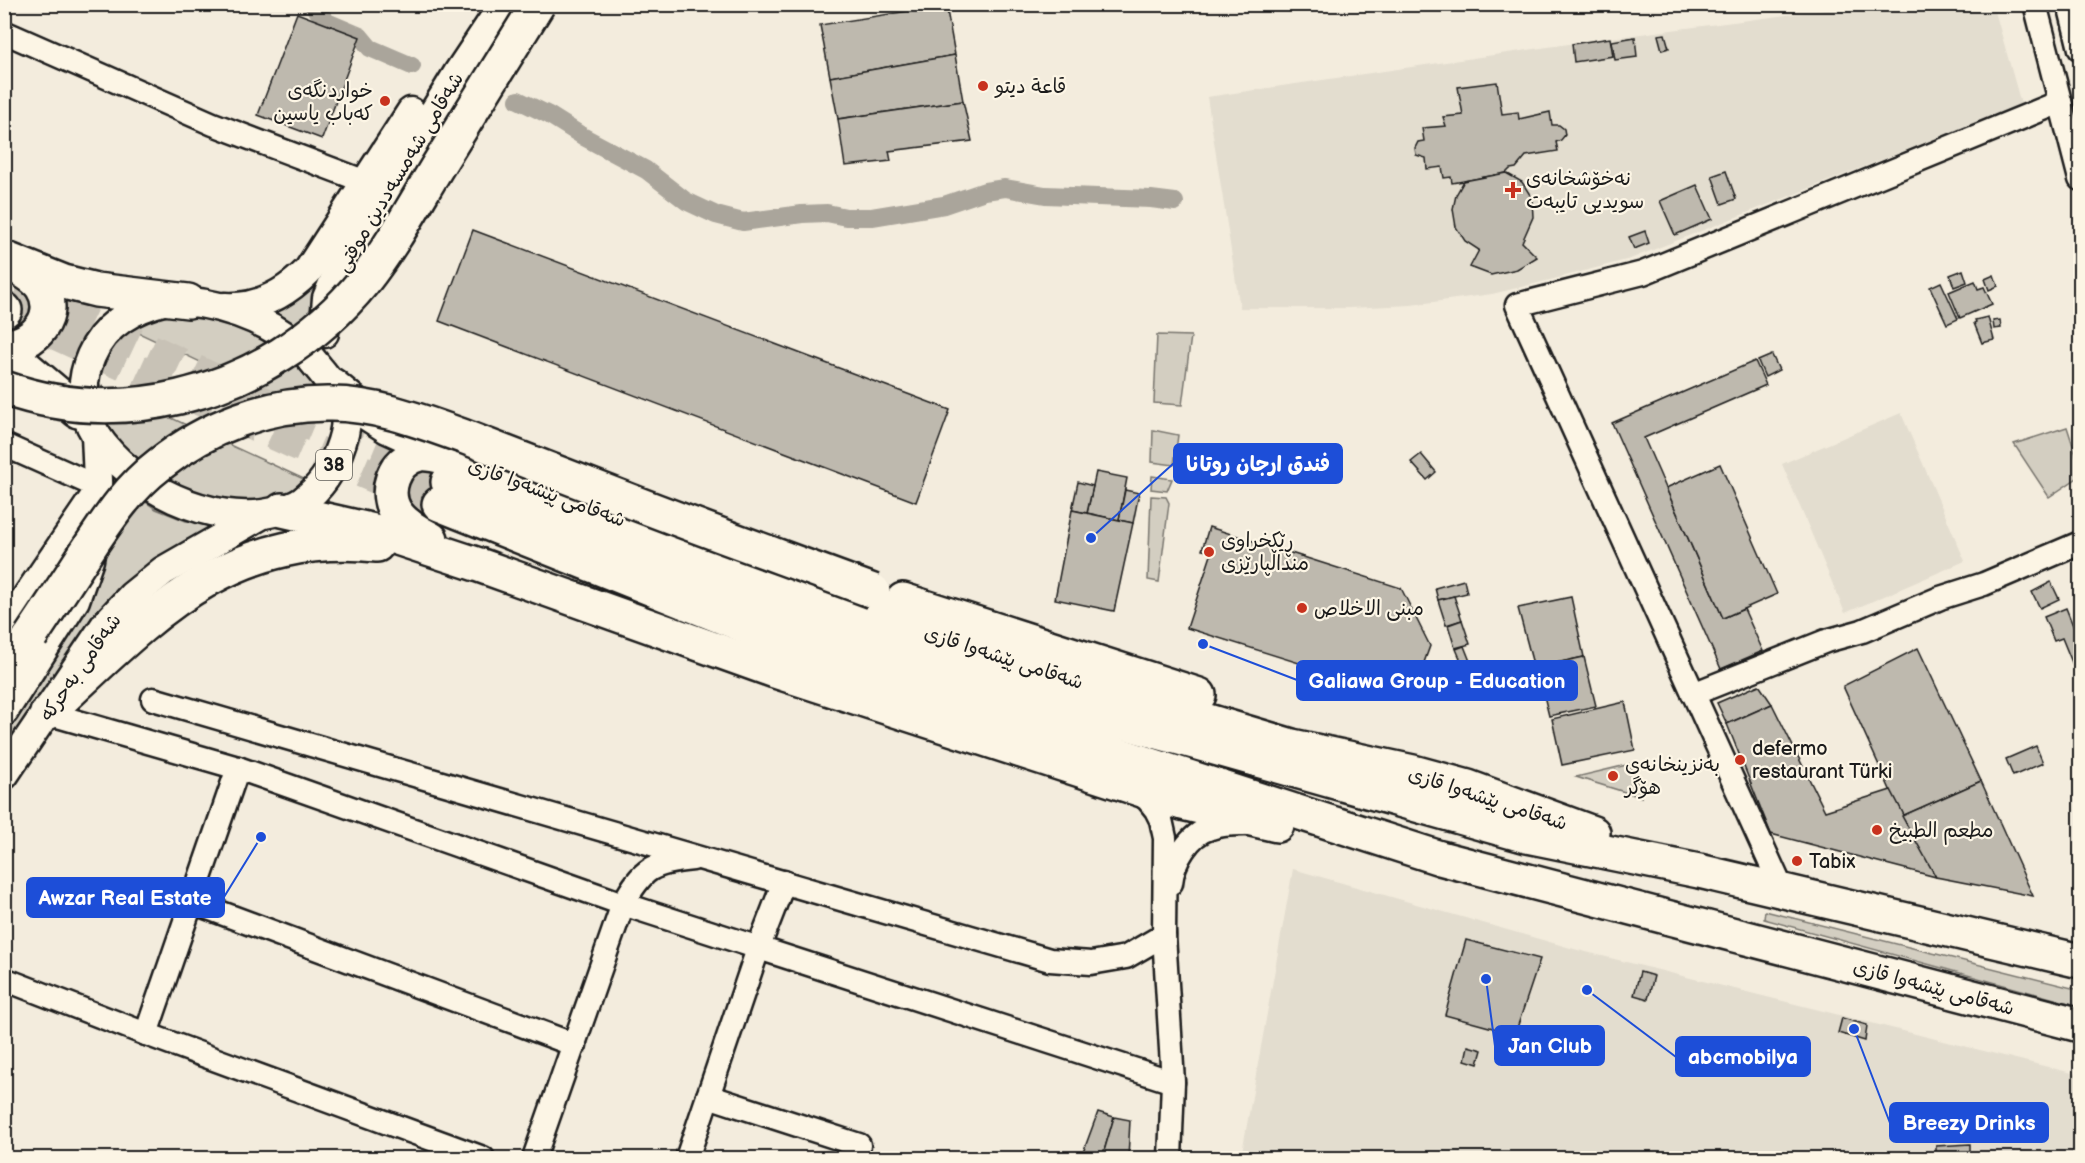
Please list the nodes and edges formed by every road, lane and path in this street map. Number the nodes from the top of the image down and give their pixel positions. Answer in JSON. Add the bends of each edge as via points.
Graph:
{"nodes":[{"id":1,"x":481,"y":4,"type":"edge"},
{"id":2,"x":504,"y":4,"type":"edge"},
{"id":3,"x":538,"y":4,"type":"edge"},
{"id":4,"x":2035,"y":4,"type":"edge"},
{"id":5,"x":2076,"y":23,"type":"edge"},
{"id":6,"x":4,"y":32,"type":"edge"},
{"id":7,"x":2046,"y":49,"type":"junction"},
{"id":8,"x":2060,"y":102,"type":"junction"},
{"id":9,"x":2080,"y":179,"type":"edge"},
{"id":10,"x":366,"y":182,"type":"junction"},
{"id":11,"x":7,"y":284,"type":"edge"},
{"id":12,"x":201,"y":303,"type":"junction"},
{"id":13,"x":4,"y":346,"type":"edge"},
{"id":14,"x":4,"y":352,"type":"edge"},
{"id":15,"x":332,"y":385,"type":"junction"},
{"id":16,"x":4,"y":388,"type":"edge"},
{"id":17,"x":92,"y":427,"type":"junction"},
{"id":18,"x":4,"y":445,"type":"edge"},
{"id":19,"x":449,"y":482,"type":"junction"},
{"id":20,"x":98,"y":487,"type":"junction"},
{"id":21,"x":271,"y":513,"type":"junction"},
{"id":22,"x":2080,"y":543,"type":"edge"},
{"id":23,"x":479,"y":565,"type":"junction"},
{"id":24,"x":523,"y":581,"type":"junction"},
{"id":25,"x":14,"y":617,"type":"edge"},
{"id":26,"x":4,"y":673,"type":"edge"},
{"id":27,"x":1693,"y":694,"type":"junction"},
{"id":28,"x":153,"y":699,"type":"dead end"},
{"id":29,"x":4,"y":711,"type":"edge"},
{"id":30,"x":47,"y":713,"type":"junction"},
{"id":31,"x":238,"y":768,"type":"junction"},
{"id":32,"x":1413,"y":772,"type":"junction"},
{"id":33,"x":4,"y":775,"type":"edge"},
{"id":34,"x":1126,"y":785,"type":"junction"},
{"id":35,"x":1272,"y":824,"type":"junction"},
{"id":36,"x":1440,"y":858,"type":"junction"},
{"id":37,"x":702,"y":859,"type":"junction"},
{"id":38,"x":1700,"y":871,"type":"junction"},
{"id":39,"x":784,"y":882,"type":"junction"},
{"id":40,"x":1784,"y":891,"type":"junction"},
{"id":41,"x":192,"y":902,"type":"junction"},
{"id":42,"x":623,"y":904,"type":"junction"},
{"id":43,"x":1164,"y":935,"type":"junction"},
{"id":44,"x":758,"y":949,"type":"junction"},
{"id":45,"x":2080,"y":961,"type":"edge"},
{"id":46,"x":4,"y":979,"type":"edge"},
{"id":47,"x":2080,"y":1025,"type":"edge"},
{"id":48,"x":146,"y":1034,"type":"junction"},
{"id":49,"x":575,"y":1045,"type":"junction"},
{"id":50,"x":1173,"y":1082,"type":"junction"},
{"id":51,"x":708,"y":1096,"type":"junction"},
{"id":52,"x":859,"y":1145,"type":"dead end"},
{"id":53,"x":483,"y":1158,"type":"edge"},
{"id":54,"x":534,"y":1158,"type":"edge"},
{"id":55,"x":687,"y":1158,"type":"edge"},
{"id":56,"x":1170,"y":1158,"type":"edge"}],
"edges":[{"from":1,"to":10,"type":"main road","name":"شەقامی شەمسەددین موفتی"},
{"from":2,"to":15,"type":"main road","name":"شەقامی شەمسەددین موفتی","via":[[334,279],[327,298],[324,341]]},
{"from":3,"to":16,"type":"highway","bridge":true,"via":[[387,250],[345,302],[297,344],[227,382],[149,403],[114,407],[73,404]]},
{"from":4,"to":7,"type":"street"},
{"from":5,"to":7,"type":"street"},
{"from":6,"to":10,"type":"street","via":[[213,124]]},
{"from":7,"to":8,"type":"street"},
{"from":8,"to":9,"type":"street"},
{"from":8,"to":27,"type":"street","via":[[1643,273],[1517,305]]},
{"from":10,"to":12,"type":"main road","name":"شەقامی شەمسەددین موفتی","via":[[308,271],[291,288],[241,308]]},
{"from":11,"to":12,"type":"highway","name":"شەقامی پێشەوا قازی","via":[[30,270],[96,290]]},
{"from":11,"to":13,"type":"highway","via":[[37,280],[44,291],[47,309],[42,327],[34,336],[24,343]]},
{"from":12,"to":15,"type":"main road","name":"شەقامی پێشەوا قازی","number":"38","via":[[241,312],[283,334],[303,350]]},
{"from":12,"to":17,"type":"main road","name":"شەقامی پێشەوا قازی","number":"38","via":[[168,300],[148,304],[106,330],[93,350],[84,378],[83,398]]},
{"from":14,"to":17,"type":"highway","name":"شەقامی پێشەوا قازی"},
{"from":15,"to":19,"type":"highway","name":"شەقامی پێشەوا قازی","via":[[389,428]]},
{"from":15,"to":21,"type":"main road","name":"شەقامی پێشەوا قازی","number":"38","via":[[343,400],[345,413],[344,436],[332,469],[314,493],[299,504]]},
{"from":17,"to":20,"type":"main road","name":"شەقامی بەحرکە","number":"38"},
{"from":17,"to":21,"type":"main road","name":"شەقامی پێشەوا قازی","number":"38","via":[[110,452],[142,481],[178,499],[220,513]]},
{"from":18,"to":20,"type":"street"},
{"from":19,"to":23,"type":"highway","via":[[420,454],[408,459],[392,477],[391,502],[404,522]]},
{"from":19,"to":32,"type":"highway","name":"شەقامی پێشەوا قازی","via":[[1007,661],[1292,746]]},
{"from":19,"to":36,"type":"highway","name":"شەقامی پێشەوا قازی","via":[[760,632],[1043,730]]},
{"from":19,"to":38,"type":"highway","name":"شەقامی پێشەوا قازی","via":[[770,604],[1052,702],[1527,836]]},
{"from":20,"to":25,"type":"street"},
{"from":20,"to":29,"type":"main road","name":"شەقامی بەحرکە","number":"38","via":[[90,560],[75,600]]},
{"from":21,"to":23,"type":"highway","name":"شەقامی پێشەوا قازی","via":[[379,532]]},
{"from":21,"to":30,"type":"main road","name":"شەقامی بەحرکە","number":"38","via":[[163,571],[132,596],[106,624]]},
{"from":22,"to":27,"type":"street","via":[[1984,584]]},
{"from":23,"to":24,"type":"highway","name":"شەقامی پێشەوا قازی"},
{"from":24,"to":30,"type":"highway","via":[[407,550],[360,543],[316,544],[261,556],[212,576],[166,606]]},
{"from":24,"to":34,"type":"highway","name":"شەقامی پێشەوا قازی","via":[[775,671]]},
{"from":25,"to":26,"type":"highway"},
{"from":25,"to":32,"type":"highway","bridge":true,"via":[[128,493],[159,464],[195,441],[226,424],[267,411],[310,404],[363,406],[425,423],[873,591],[1284,722]]},
{"from":27,"to":40,"type":"street"},
{"from":28,"to":37,"type":"street"},
{"from":30,"to":31,"type":"street"},
{"from":30,"to":33,"type":"main road","name":"شەقامی بەحرکە","number":"38"},
{"from":31,"to":41,"type":"street"},
{"from":31,"to":42,"type":"street"},
{"from":32,"to":38,"type":"highway","name":"شەقامی پێشەوا قازی","via":[[1467,787]]},
{"from":34,"to":35,"type":"highway","name":"شەقامی پێشەوا قازی"},
{"from":34,"to":43,"type":"street","via":[[1149,800],[1161,820],[1165,838]]},
{"from":35,"to":36,"type":"highway","name":"شەقامی پێشەوا قازی"},
{"from":35,"to":43,"type":"street","via":[[1209,828],[1188,843],[1171,878]]},
{"from":36,"to":47,"type":"highway","name":"شەقامی پێشەوا قازی"},
{"from":37,"to":39,"type":"street"},
{"from":37,"to":42,"type":"street","via":[[670,861],[651,868],[636,881]]},
{"from":38,"to":40,"type":"highway","name":"شەقامی پێشەوا قازی"},
{"from":39,"to":43,"type":"street","via":[[1050,960],[1091,963],[1126,957]]},
{"from":39,"to":44,"type":"street"},
{"from":40,"to":45,"type":"highway","name":"شەقامی پێشەوا قازی"},
{"from":41,"to":48,"type":"street"},
{"from":41,"to":49,"type":"street"},
{"from":42,"to":44,"type":"street"},
{"from":42,"to":49,"type":"street"},
{"from":43,"to":50,"type":"street"},
{"from":44,"to":50,"type":"street"},
{"from":44,"to":51,"type":"street"},
{"from":46,"to":48,"type":"street"},
{"from":48,"to":53,"type":"street"},
{"from":49,"to":54,"type":"street"},
{"from":50,"to":56,"type":"street"},
{"from":51,"to":52,"type":"street"},
{"from":51,"to":55,"type":"street"}]}
